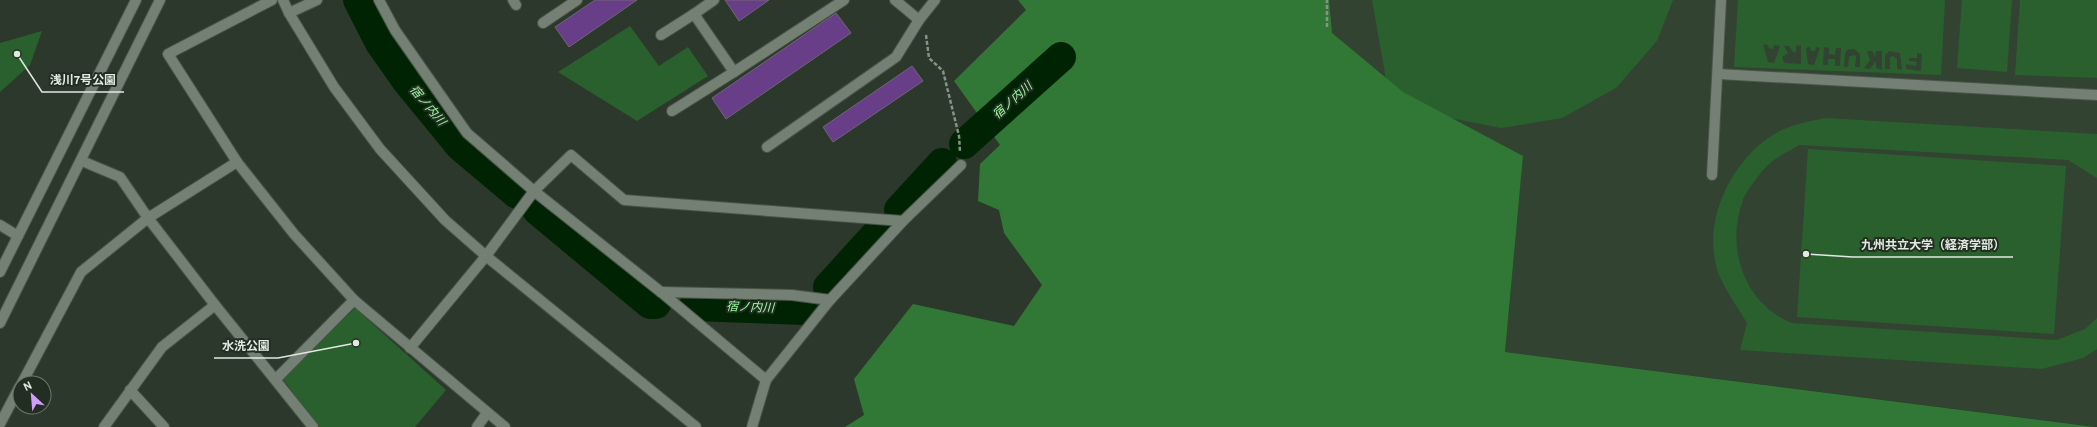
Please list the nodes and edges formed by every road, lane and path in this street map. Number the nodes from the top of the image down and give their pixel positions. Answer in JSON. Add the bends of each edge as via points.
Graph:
{"nodes":[{"id":1,"x":136,"y":0,"type":"edge"},
{"id":2,"x":160,"y":0,"type":"edge"},
{"id":3,"x":272,"y":0,"type":"edge"},
{"id":4,"x":283,"y":0,"type":"edge"},
{"id":5,"x":317,"y":0,"type":"edge"},
{"id":6,"x":379,"y":0,"type":"edge"},
{"id":7,"x":577,"y":0,"type":"edge"},
{"id":8,"x":714,"y":0,"type":"edge"},
{"id":9,"x":844,"y":0,"type":"edge"},
{"id":10,"x":895,"y":0,"type":"edge"},
{"id":11,"x":935,"y":0,"type":"edge"},
{"id":12,"x":1327,"y":0,"type":"edge"},
{"id":13,"x":1721,"y":0,"type":"edge"},
{"id":14,"x":289,"y":13,"type":"junction"},
{"id":15,"x":694,"y":14,"type":"junction"},
{"id":16,"x":919,"y":20,"type":"junction"},
{"id":17,"x":542,"y":23,"type":"dead end"},
{"id":18,"x":1326,"y":27,"type":"dead end"},
{"id":19,"x":661,"y":35,"type":"dead end"},
{"id":20,"x":734,"y":72,"type":"junction"},
{"id":21,"x":1718,"y":74,"type":"junction"},
{"id":22,"x":2097,"y":95,"type":"edge"},
{"id":23,"x":672,"y":111,"type":"dead end"},
{"id":24,"x":959,"y":136,"type":"dead end"},
{"id":25,"x":767,"y":147,"type":"dead end"},
{"id":26,"x":82,"y":161,"type":"junction"},
{"id":27,"x":238,"y":162,"type":"junction"},
{"id":28,"x":961,"y":165,"type":"dead end"},
{"id":29,"x":1712,"y":175,"type":"dead end"},
{"id":30,"x":534,"y":191,"type":"junction"},
{"id":31,"x":148,"y":218,"type":"junction"},
{"id":32,"x":903,"y":221,"type":"junction"},
{"id":33,"x":0,"y":225,"type":"edge"},
{"id":34,"x":18,"y":236,"type":"junction"},
{"id":35,"x":486,"y":256,"type":"junction"},
{"id":36,"x":0,"y":272,"type":"edge"},
{"id":37,"x":661,"y":292,"type":"junction"},
{"id":38,"x":354,"y":300,"type":"junction"},
{"id":39,"x":830,"y":300,"type":"junction"},
{"id":40,"x":215,"y":305,"type":"junction"},
{"id":41,"x":0,"y":324,"type":"edge"},
{"id":42,"x":410,"y":348,"type":"junction"},
{"id":43,"x":26,"y":375,"type":"edge"},
{"id":44,"x":276,"y":379,"type":"junction"},
{"id":45,"x":766,"y":380,"type":"junction"},
{"id":46,"x":130,"y":390,"type":"junction"},
{"id":47,"x":12,"y":401,"type":"edge"},
{"id":48,"x":487,"y":413,"type":"junction"},
{"id":49,"x":0,"y":424,"type":"edge"},
{"id":50,"x":104,"y":427,"type":"edge"},
{"id":51,"x":164,"y":427,"type":"edge"},
{"id":52,"x":313,"y":427,"type":"edge"},
{"id":53,"x":477,"y":427,"type":"edge"},
{"id":54,"x":505,"y":427,"type":"edge"},
{"id":55,"x":696,"y":427,"type":"edge"},
{"id":56,"x":752,"y":427,"type":"edge"}],
"edges":[{"from":1,"to":34,"type":"street"},
{"from":2,"to":26,"type":"street"},
{"from":3,"to":27,"type":"street","via":[[168,54]]},
{"from":4,"to":14,"type":"street"},
{"from":5,"to":14,"type":"street"},
{"from":6,"to":30,"type":"street","via":[[395,30],[467,133]]},
{"from":7,"to":17,"type":"street"},
{"from":8,"to":15,"type":"street"},
{"from":9,"to":20,"type":"street"},
{"from":10,"to":16,"type":"street"},
{"from":11,"to":16,"type":"street"},
{"from":12,"to":18,"type":"path"},
{"from":13,"to":21,"type":"street"},
{"from":14,"to":35,"type":"street","via":[[334,87],[380,150],[445,220]]},
{"from":15,"to":19,"type":"street"},
{"from":15,"to":20,"type":"street"},
{"from":16,"to":24,"type":"path","via":[[925,30],[928,58],[942,72]]},
{"from":16,"to":25,"type":"street","via":[[896,57]]},
{"from":20,"to":23,"type":"street"},
{"from":21,"to":22,"type":"street"},
{"from":21,"to":29,"type":"street"},
{"from":26,"to":31,"type":"street","via":[[120,177]]},
{"from":26,"to":41,"type":"street"},
{"from":27,"to":31,"type":"street"},
{"from":27,"to":38,"type":"street","via":[[294,234]]},
{"from":28,"to":32,"type":"street"},
{"from":30,"to":32,"type":"street","via":[[570,155],[624,200]]},
{"from":30,"to":35,"type":"street"},
{"from":30,"to":37,"type":"street"},
{"from":31,"to":40,"type":"street"},
{"from":31,"to":43,"type":"street","via":[[81,272]]},
{"from":32,"to":39,"type":"street"},
{"from":33,"to":34,"type":"street"},
{"from":34,"to":36,"type":"street"},
{"from":35,"to":42,"type":"street"},
{"from":35,"to":55,"type":"street"},
{"from":37,"to":39,"type":"street","via":[[792,295]]},
{"from":37,"to":45,"type":"street"},
{"from":38,"to":42,"type":"street"},
{"from":38,"to":44,"type":"street"},
{"from":39,"to":45,"type":"street"},
{"from":40,"to":44,"type":"street"},
{"from":40,"to":46,"type":"street","via":[[162,347]]},
{"from":42,"to":48,"type":"street"},
{"from":44,"to":52,"type":"street"},
{"from":45,"to":56,"type":"street"},
{"from":46,"to":50,"type":"street"},
{"from":46,"to":51,"type":"street"},
{"from":47,"to":49,"type":"street"},
{"from":48,"to":53,"type":"street"},
{"from":48,"to":54,"type":"street"}]}
